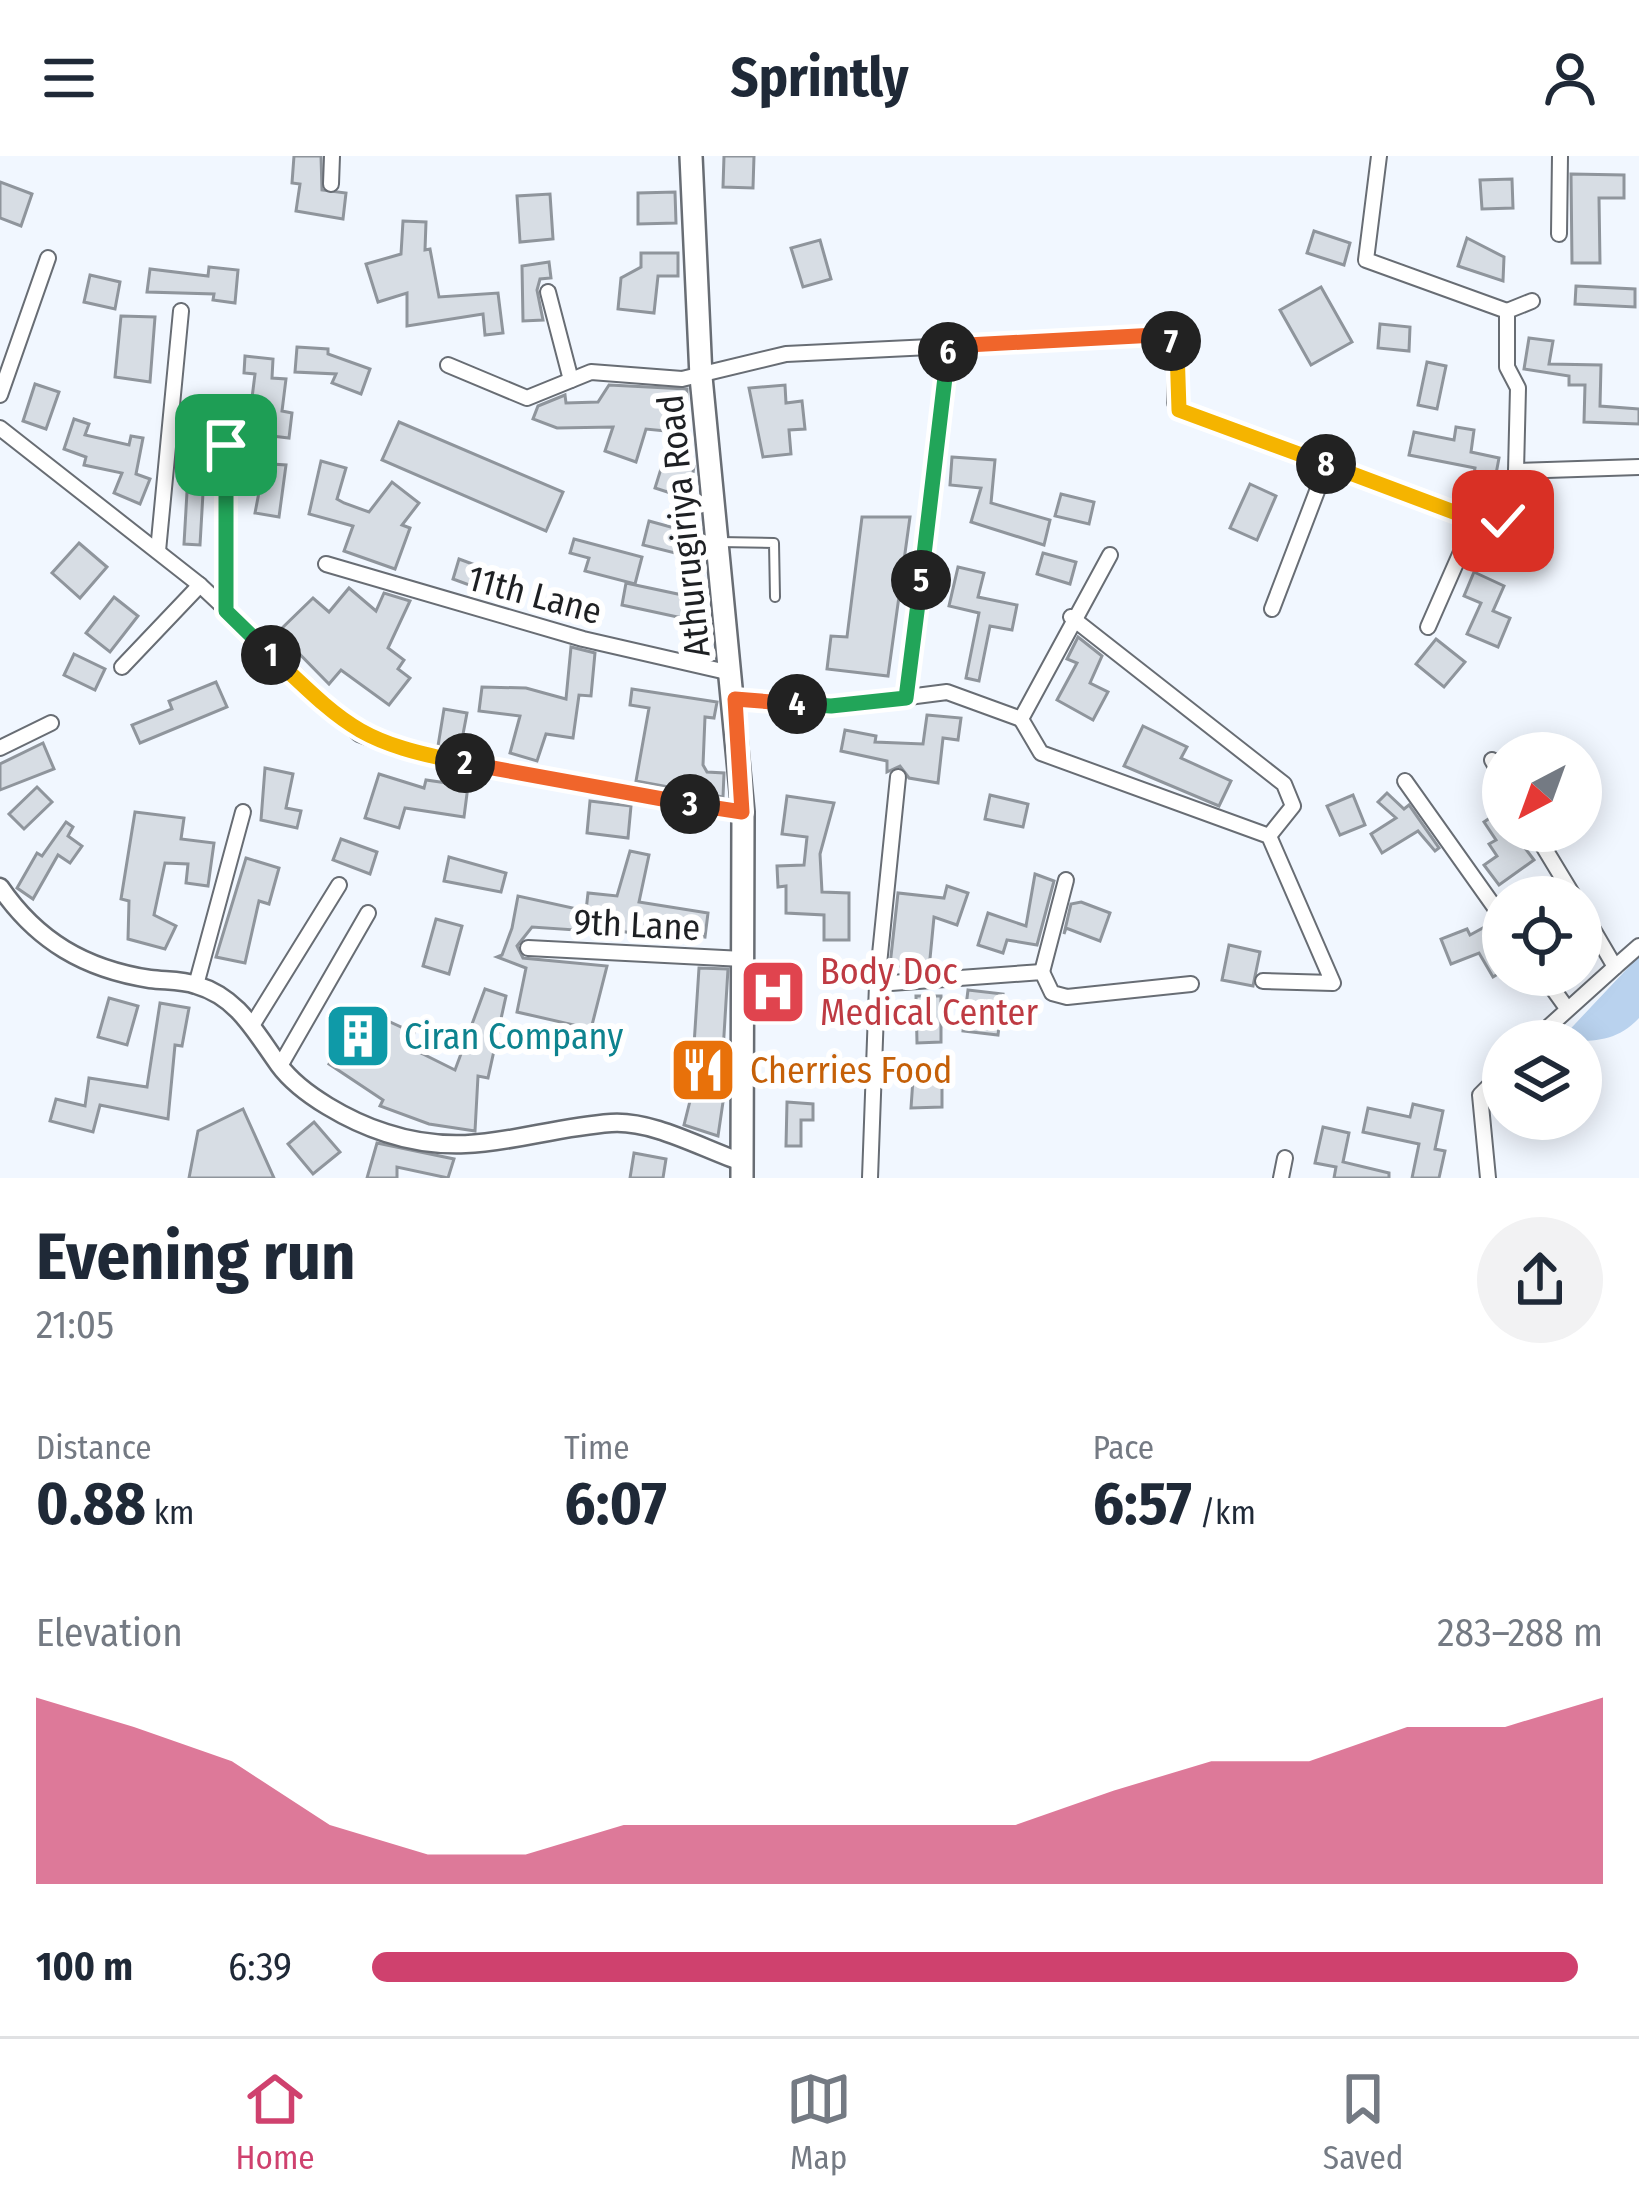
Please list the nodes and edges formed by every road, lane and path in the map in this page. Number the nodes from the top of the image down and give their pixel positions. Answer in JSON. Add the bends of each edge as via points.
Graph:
{"nodes":[{"id":1,"x":332,"y":156,"type":"edge"},
{"id":2,"x":691,"y":156,"type":"edge"},
{"id":3,"x":1379,"y":156,"type":"edge"},
{"id":4,"x":1560,"y":156,"type":"edge"},
{"id":5,"x":331,"y":184,"type":"dead end"},
{"id":6,"x":1559,"y":235,"type":"dead end"},
{"id":7,"x":48,"y":258,"type":"dead end"},
{"id":8,"x":548,"y":292,"type":"dead end"},
{"id":9,"x":1532,"y":302,"type":"dead end"},
{"id":10,"x":181,"y":311,"type":"dead end"},
{"id":11,"x":1507,"y":311,"type":"junction"},
{"id":12,"x":949,"y":346,"type":"junction"},
{"id":13,"x":448,"y":365,"type":"dead end"},
{"id":14,"x":701,"y":377,"type":"junction"},
{"id":15,"x":571,"y":380,"type":"junction"},
{"id":16,"x":0,"y":395,"type":"edge"},
{"id":17,"x":0,"y":428,"type":"edge"},
{"id":18,"x":226,"y":445,"type":"dead end"},
{"id":19,"x":1328,"y":465,"type":"junction"},
{"id":20,"x":1639,"y":467,"type":"edge"},
{"id":21,"x":1516,"y":471,"type":"junction"},
{"id":22,"x":1475,"y":520,"type":"junction"},
{"id":23,"x":718,"y":543,"type":"junction"},
{"id":24,"x":158,"y":551,"type":"junction"},
{"id":25,"x":1110,"y":555,"type":"dead end"},
{"id":26,"x":326,"y":564,"type":"dead end"},
{"id":27,"x":200,"y":585,"type":"junction"},
{"id":28,"x":775,"y":598,"type":"dead end"},
{"id":29,"x":1272,"y":609,"type":"dead end"},
{"id":30,"x":226,"y":611,"type":"junction"},
{"id":31,"x":1071,"y":617,"type":"junction"},
{"id":32,"x":1428,"y":627,"type":"dead end"},
{"id":33,"x":122,"y":668,"type":"dead end"},
{"id":34,"x":731,"y":673,"type":"junction"},
{"id":35,"x":906,"y":698,"type":"junction"},
{"id":36,"x":735,"y":699,"type":"junction"},
{"id":37,"x":1021,"y":719,"type":"junction"},
{"id":38,"x":51,"y":723,"type":"dead end"},
{"id":39,"x":0,"y":748,"type":"edge"},
{"id":40,"x":898,"y":778,"type":"dead end"},
{"id":41,"x":1405,"y":781,"type":"dead end"},
{"id":42,"x":243,"y":812,"type":"dead end"},
{"id":43,"x":742,"y":812,"type":"junction"},
{"id":44,"x":1269,"y":836,"type":"junction"},
{"id":45,"x":1066,"y":880,"type":"dead end"},
{"id":46,"x":339,"y":885,"type":"dead end"},
{"id":47,"x":0,"y":887,"type":"edge"},
{"id":48,"x":1482,"y":889,"type":"edge"},
{"id":49,"x":368,"y":913,"type":"dead end"},
{"id":50,"x":1602,"y":945,"type":"edge"},
{"id":51,"x":1639,"y":946,"type":"edge"},
{"id":52,"x":529,"y":948,"type":"dead end"},
{"id":53,"x":743,"y":959,"type":"junction"},
{"id":54,"x":1615,"y":967,"type":"junction"},
{"id":55,"x":1042,"y":972,"type":"junction"},
{"id":56,"x":1263,"y":982,"type":"dead end"},
{"id":57,"x":877,"y":984,"type":"junction"},
{"id":58,"x":1191,"y":984,"type":"dead end"},
{"id":59,"x":196,"y":985,"type":"junction"},
{"id":60,"x":1558,"y":996,"type":"edge"},
{"id":61,"x":1566,"y":1007,"type":"junction"},
{"id":62,"x":1553,"y":1020,"type":"edge"},
{"id":63,"x":253,"y":1024,"type":"junction"},
{"id":64,"x":280,"y":1066,"type":"junction"},
{"id":65,"x":1484,"y":1140,"type":"edge"},
{"id":66,"x":1285,"y":1158,"type":"dead end"},
{"id":67,"x":742,"y":1170,"type":"edge"},
{"id":68,"x":870,"y":1178,"type":"edge"},
{"id":69,"x":1281,"y":1178,"type":"edge"},
{"id":70,"x":1488,"y":1178,"type":"edge"}],
"edges":[{"from":1,"to":5,"type":"street"},
{"from":2,"to":14,"type":"main road","name":"Athurugiriya Road"},
{"from":3,"to":11,"type":"street","via":[[1366,260]]},
{"from":4,"to":6,"type":"street"},
{"from":7,"to":16,"type":"street"},
{"from":8,"to":15,"type":"street"},
{"from":9,"to":11,"type":"street"},
{"from":10,"to":24,"type":"street"},
{"from":11,"to":21,"type":"street","via":[[1507,367],[1518,388]]},
{"from":12,"to":14,"type":"street","via":[[786,354]]},
{"from":12,"to":19,"type":"street","via":[[1156,335],[1177,348],[1179,410]]},
{"from":12,"to":35,"type":"street"},
{"from":13,"to":15,"type":"street","via":[[527,398]]},
{"from":14,"to":15,"type":"street","via":[[591,372]]},
{"from":14,"to":23,"type":"main road","name":"Athurugiriya Road"},
{"from":17,"to":24,"type":"street"},
{"from":18,"to":30,"type":"street"},
{"from":19,"to":22,"type":"street"},
{"from":19,"to":29,"type":"street"},
{"from":20,"to":21,"type":"street"},
{"from":21,"to":22,"type":"street","via":[[1503,521]]},
{"from":22,"to":32,"type":"street"},
{"from":23,"to":28,"type":"lane","via":[[774,544]]},
{"from":23,"to":34,"type":"main road","name":"Athurugiriya Road"},
{"from":24,"to":27,"type":"street"},
{"from":25,"to":31,"type":"street"},
{"from":26,"to":34,"type":"street","name":"11th Lane"},
{"from":27,"to":30,"type":"street"},
{"from":27,"to":33,"type":"street"},
{"from":30,"to":43,"type":"street","via":[[322,704],[385,746]]},
{"from":31,"to":37,"type":"street"},
{"from":31,"to":44,"type":"street","via":[[1284,784],[1293,806]]},
{"from":34,"to":36,"type":"main road","name":"Athurugiriya Road"},
{"from":35,"to":36,"type":"street","via":[[831,706]]},
{"from":35,"to":37,"type":"street","via":[[947,692]]},
{"from":36,"to":43,"type":"main road","name":"Athurugiriya Road"},
{"from":37,"to":44,"type":"street","via":[[1040,753]]},
{"from":38,"to":39,"type":"street"},
{"from":40,"to":57,"type":"street"},
{"from":41,"to":48,"type":"street"},
{"from":42,"to":59,"type":"street"},
{"from":43,"to":53,"type":"main road","name":"Athurugiriya Road"},
{"from":44,"to":56,"type":"street","via":[[1334,983]]},
{"from":45,"to":55,"type":"street"},
{"from":46,"to":63,"type":"street"},
{"from":47,"to":59,"type":"street","via":[[44,939],[73,956],[105,971]]},
{"from":49,"to":64,"type":"street"},
{"from":50,"to":54,"type":"street"},
{"from":51,"to":54,"type":"street"},
{"from":52,"to":53,"type":"street","name":"9th Lane"},
{"from":53,"to":67,"type":"main road","name":"Athurugiriya Road"},
{"from":54,"to":61,"type":"street"},
{"from":55,"to":57,"type":"street"},
{"from":55,"to":58,"type":"street","via":[[1052,993],[1067,997]]},
{"from":57,"to":68,"type":"street"},
{"from":59,"to":63,"type":"street"},
{"from":60,"to":61,"type":"street"},
{"from":61,"to":62,"type":"street"},
{"from":63,"to":64,"type":"street"},
{"from":64,"to":67,"type":"street","via":[[357,1123],[391,1136],[478,1146],[622,1124]]},
{"from":65,"to":70,"type":"street"},
{"from":66,"to":69,"type":"street"}]}
